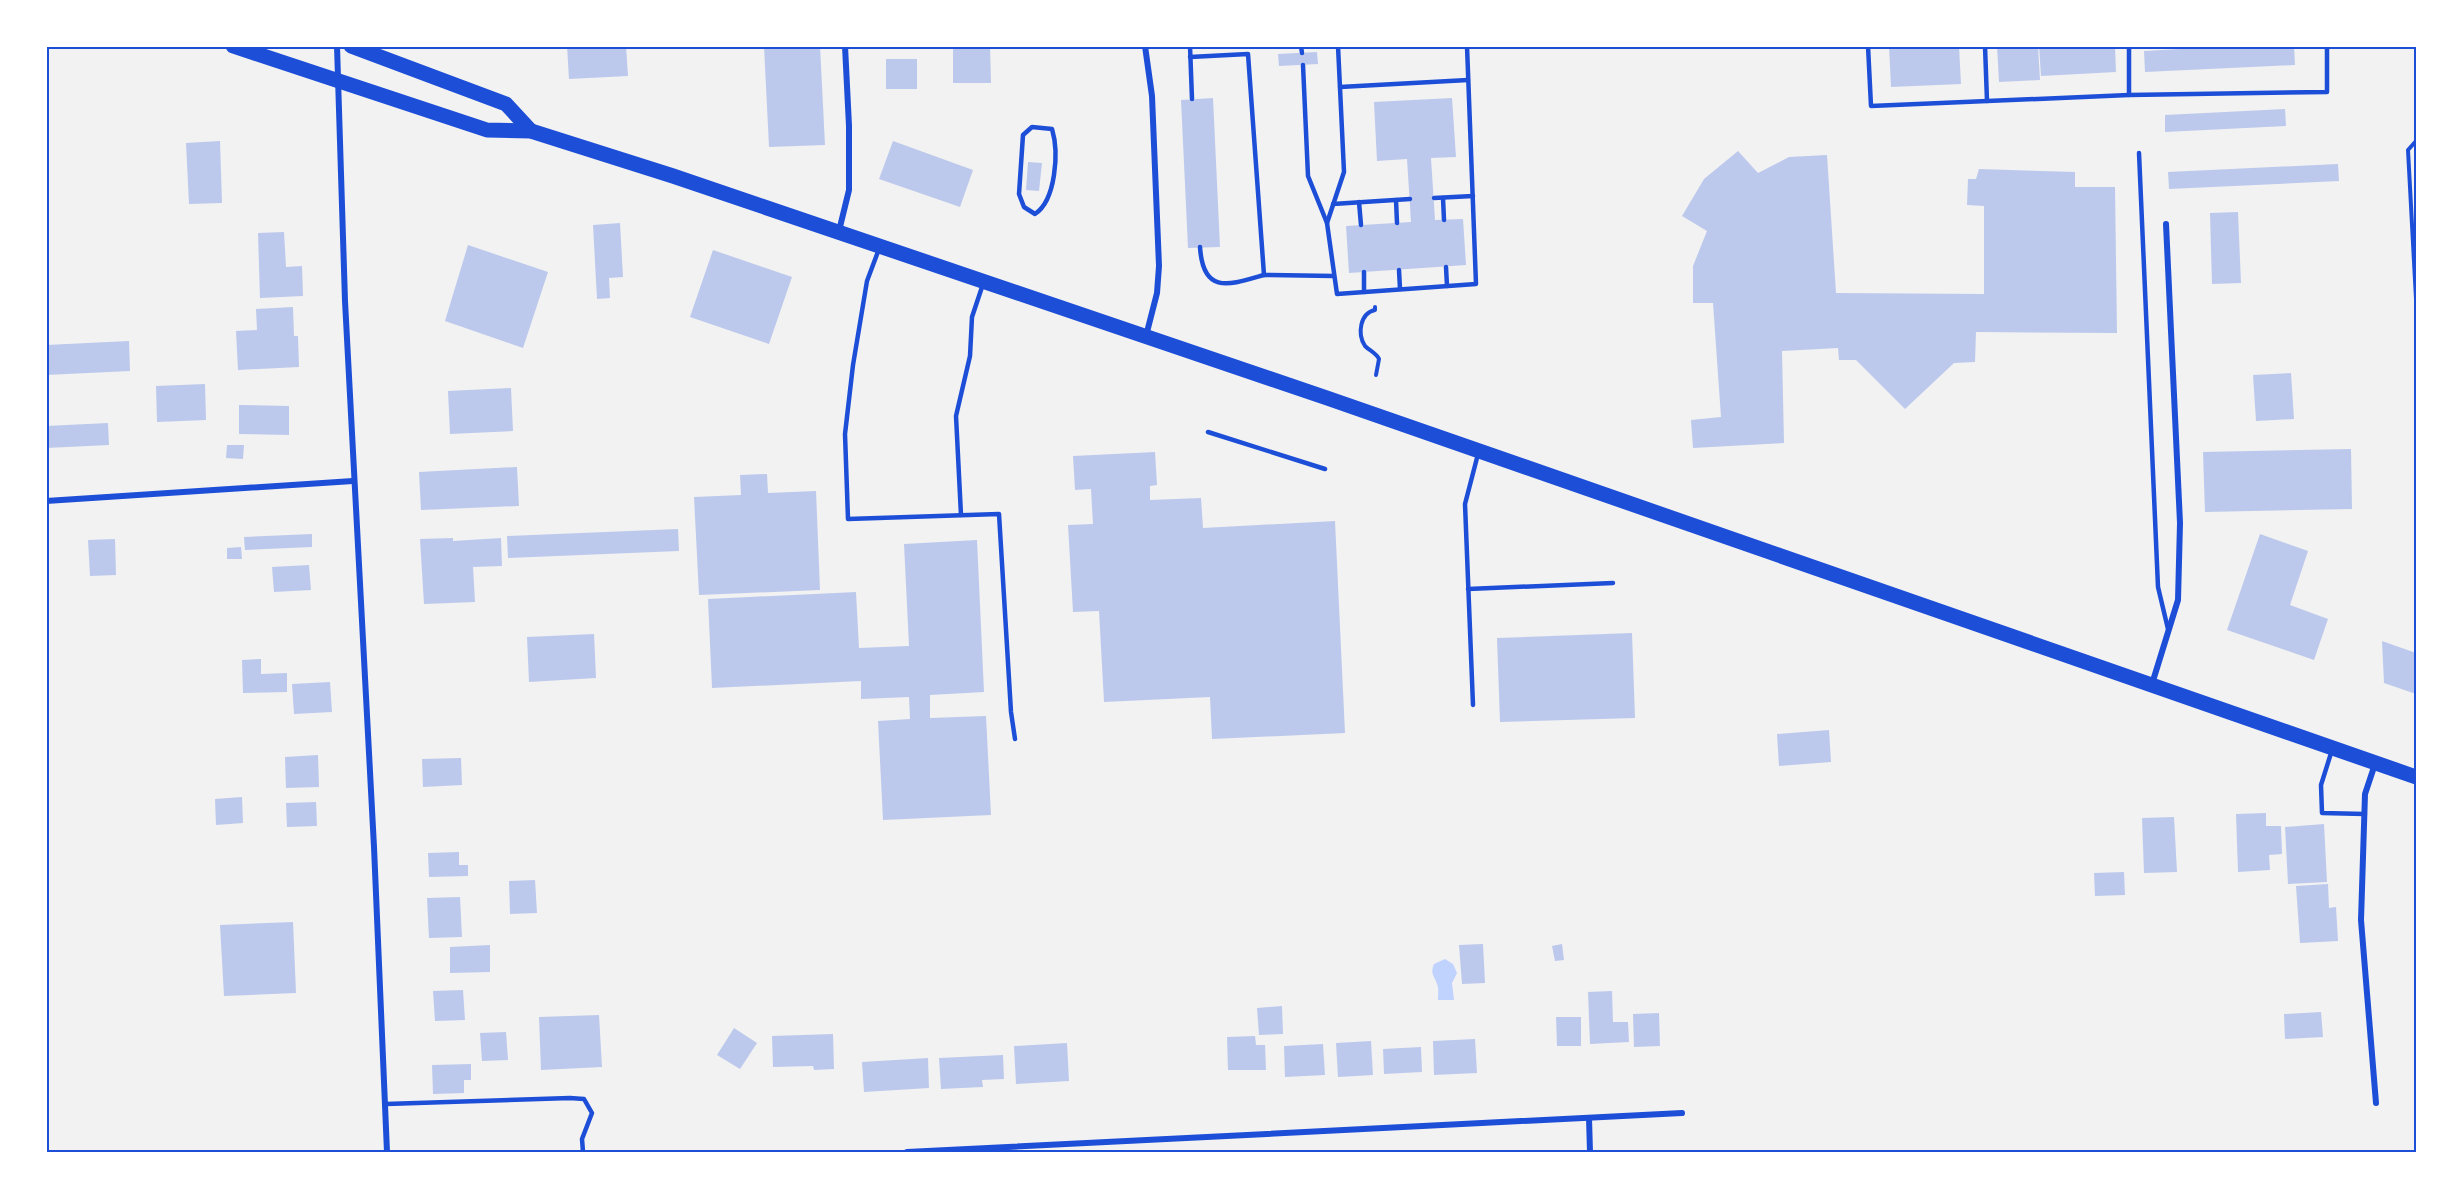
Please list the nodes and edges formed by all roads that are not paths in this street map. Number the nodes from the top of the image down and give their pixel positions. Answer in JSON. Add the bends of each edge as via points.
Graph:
{"nodes":[{"id":1,"x":233,"y":46,"type":"edge"},
{"id":2,"x":337,"y":46,"type":"edge"},
{"id":3,"x":351,"y":46,"type":"edge"},
{"id":4,"x":845,"y":46,"type":"edge"},
{"id":5,"x":1145,"y":46,"type":"edge"},
{"id":6,"x":1190,"y":46,"type":"edge"},
{"id":7,"x":1338,"y":46,"type":"edge"},
{"id":8,"x":1467,"y":46,"type":"edge"},
{"id":9,"x":1868,"y":46,"type":"edge"},
{"id":10,"x":1985,"y":46,"type":"edge"},
{"id":11,"x":2129,"y":46,"type":"edge"},
{"id":12,"x":2327,"y":46,"type":"edge"},
{"id":13,"x":1190,"y":57,"type":"junction"},
{"id":14,"x":1303,"y":65,"type":"dead end"},
{"id":15,"x":1468,"y":80,"type":"junction"},
{"id":16,"x":338,"y":81,"type":"junction"},
{"id":17,"x":1340,"y":87,"type":"junction"},
{"id":18,"x":2129,"y":95,"type":"junction"},
{"id":19,"x":1192,"y":99,"type":"dead end"},
{"id":20,"x":1987,"y":101,"type":"junction"},
{"id":21,"x":531,"y":131,"type":"junction"},
{"id":22,"x":2139,"y":153,"type":"dead end"},
{"id":23,"x":1473,"y":196,"type":"junction"},
{"id":24,"x":1434,"y":198,"type":"dead end"},
{"id":25,"x":1443,"y":198,"type":"junction"},
{"id":26,"x":1410,"y":199,"type":"dead end"},
{"id":27,"x":1396,"y":200,"type":"junction"},
{"id":28,"x":1359,"y":202,"type":"junction"},
{"id":29,"x":1333,"y":204,"type":"junction"},
{"id":30,"x":1035,"y":214,"type":"joint"},
{"id":31,"x":1444,"y":220,"type":"dead end"},
{"id":32,"x":1327,"y":223,"type":"junction"},
{"id":33,"x":1397,"y":223,"type":"dead end"},
{"id":34,"x":2166,"y":224,"type":"dead end"},
{"id":35,"x":1360,"y":225,"type":"dead end"},
{"id":36,"x":839,"y":232,"type":"junction"},
{"id":37,"x":880,"y":246,"type":"junction"},
{"id":38,"x":1200,"y":248,"type":"dead end"},
{"id":39,"x":1446,"y":267,"type":"dead end"},
{"id":40,"x":1399,"y":270,"type":"dead end"},
{"id":41,"x":1364,"y":272,"type":"dead end"},
{"id":42,"x":1264,"y":275,"type":"junction"},
{"id":43,"x":1334,"y":276,"type":"junction"},
{"id":44,"x":984,"y":281,"type":"junction"},
{"id":45,"x":1447,"y":286,"type":"junction"},
{"id":46,"x":1400,"y":290,"type":"junction"},
{"id":47,"x":1364,"y":292,"type":"junction"},
{"id":48,"x":1145,"y":337,"type":"junction"},
{"id":49,"x":1208,"y":432,"type":"dead end"},
{"id":50,"x":1479,"y":452,"type":"junction"},
{"id":51,"x":1325,"y":469,"type":"dead end"},
{"id":52,"x":353,"y":481,"type":"junction"},
{"id":53,"x":46,"y":501,"type":"edge"},
{"id":54,"x":961,"y":515,"type":"junction"},
{"id":55,"x":1613,"y":583,"type":"dead end"},
{"id":56,"x":1468,"y":589,"type":"junction"},
{"id":57,"x":2168,"y":628,"type":"junction"},
{"id":58,"x":2152,"y":685,"type":"junction"},
{"id":59,"x":1473,"y":705,"type":"dead end"},
{"id":60,"x":1015,"y":739,"type":"dead end"},
{"id":61,"x":2333,"y":748,"type":"junction"},
{"id":62,"x":2375,"y":763,"type":"junction"},
{"id":63,"x":2416,"y":777,"type":"edge"},
{"id":64,"x":2365,"y":814,"type":"junction"},
{"id":65,"x":2376,"y":1103,"type":"dead end"},
{"id":66,"x":386,"y":1104,"type":"junction"},
{"id":67,"x":1682,"y":1113,"type":"dead end"},
{"id":68,"x":1589,"y":1118,"type":"junction"},
{"id":69,"x":387,"y":1152,"type":"edge"},
{"id":70,"x":583,"y":1152,"type":"edge"},
{"id":71,"x":907,"y":1152,"type":"edge"},
{"id":72,"x":1590,"y":1152,"type":"edge"}],
"edges":[{"from":1,"to":16,"type":"main road"},
{"from":2,"to":16,"type":"street"},
{"from":3,"to":21,"type":"main road","via":[[506,104]]},
{"from":4,"to":36,"type":"street","via":[[849,190]]},
{"from":5,"to":48,"type":"street","via":[[1152,96],[1159,266],[1157,293]]},
{"from":6,"to":13,"type":"lane"},
{"from":7,"to":17,"type":"lane"},
{"from":8,"to":15,"type":"lane"},
{"from":9,"to":20,"type":"lane","via":[[1871,106]]},
{"from":10,"to":20,"type":"lane"},
{"from":11,"to":18,"type":"lane"},
{"from":12,"to":18,"type":"lane","via":[[2327,92]]},
{"from":13,"to":19,"type":"lane"},
{"from":13,"to":42,"type":"lane","via":[[1248,54]]},
{"from":14,"to":32,"type":"lane","via":[[1308,176]]},
{"from":15,"to":17,"type":"lane"},
{"from":15,"to":23,"type":"lane"},
{"from":16,"to":21,"type":"main road","via":[[487,130]]},
{"from":16,"to":52,"type":"street"},
{"from":17,"to":29,"type":"lane","via":[[1344,172]]},
{"from":18,"to":20,"type":"lane"},
{"from":21,"to":36,"type":"main road"},
{"from":22,"to":57,"type":"lane","via":[[2158,587]]},
{"from":23,"to":25,"type":"lane"},
{"from":23,"to":45,"type":"lane","via":[[1476,284]]},
{"from":24,"to":25,"type":"lane"},
{"from":25,"to":31,"type":"lane"},
{"from":26,"to":27,"type":"lane"},
{"from":27,"to":28,"type":"lane"},
{"from":27,"to":33,"type":"lane"},
{"from":28,"to":29,"type":"lane"},
{"from":28,"to":35,"type":"lane"},
{"from":29,"to":32,"type":"lane"},
{"from":30,"to":30,"type":"lane","via":[[1044,207],[1052,185],[1055,141],[1052,129],[1032,127],[1023,135],[1019,194],[1024,207]]},
{"from":32,"to":43,"type":"lane"},
{"from":34,"to":57,"type":"street","via":[[2180,523],[2178,600]]},
{"from":36,"to":37,"type":"main road"},
{"from":37,"to":44,"type":"main road"},
{"from":37,"to":54,"type":"lane","via":[[867,281],[853,365],[845,434],[848,519]]},
{"from":38,"to":42,"type":"lane","via":[[1206,276],[1217,282],[1232,284]]},
{"from":39,"to":45,"type":"lane"},
{"from":40,"to":46,"type":"lane"},
{"from":41,"to":47,"type":"lane"},
{"from":42,"to":43,"type":"lane"},
{"from":43,"to":47,"type":"lane","via":[[1337,294]]},
{"from":44,"to":48,"type":"main road"},
{"from":44,"to":54,"type":"lane","via":[[972,317],[970,356],[956,416]]},
{"from":45,"to":46,"type":"lane"},
{"from":46,"to":47,"type":"lane"},
{"from":48,"to":50,"type":"main road"},
{"from":49,"to":51,"type":"lane"},
{"from":50,"to":56,"type":"lane","via":[[1465,504]]},
{"from":50,"to":58,"type":"main road"},
{"from":52,"to":53,"type":"street"},
{"from":52,"to":66,"type":"street"},
{"from":54,"to":60,"type":"lane","via":[[999,514]]},
{"from":55,"to":56,"type":"lane"},
{"from":56,"to":59,"type":"lane"},
{"from":57,"to":58,"type":"street"},
{"from":58,"to":61,"type":"main road"},
{"from":61,"to":62,"type":"main road"},
{"from":61,"to":64,"type":"lane","via":[[2321,785],[2322,813]]},
{"from":62,"to":63,"type":"main road"},
{"from":62,"to":64,"type":"street","via":[[2365,794]]},
{"from":64,"to":65,"type":"street","via":[[2361,920]]},
{"from":66,"to":69,"type":"street"},
{"from":66,"to":70,"type":"lane","via":[[584,1100],[592,1113],[582,1139]]},
{"from":67,"to":68,"type":"street"},
{"from":68,"to":71,"type":"street"},
{"from":68,"to":72,"type":"street"}]}
